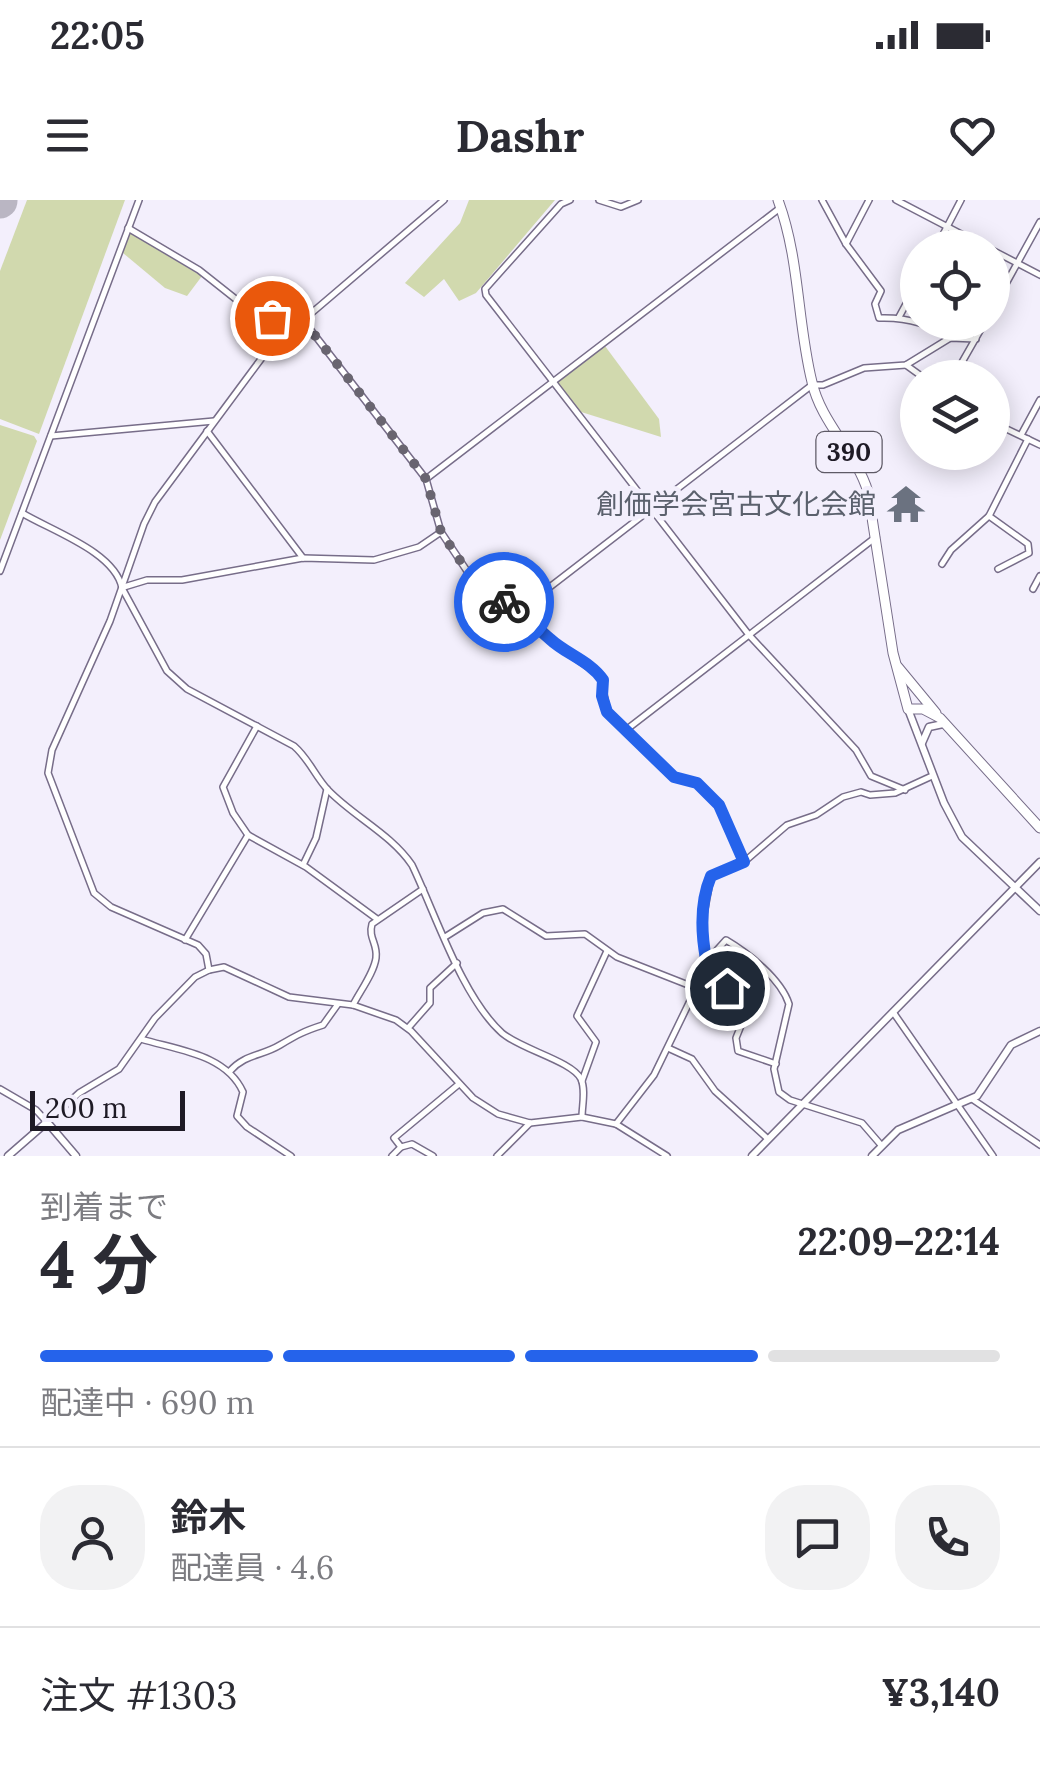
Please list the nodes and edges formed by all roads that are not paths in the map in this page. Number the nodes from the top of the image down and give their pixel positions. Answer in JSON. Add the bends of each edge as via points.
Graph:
{"nodes":[{"id":1,"x":139,"y":200,"type":"edge"},
{"id":2,"x":444,"y":200,"type":"edge"},
{"id":3,"x":570,"y":200,"type":"edge"},
{"id":4,"x":598,"y":200,"type":"edge"},
{"id":5,"x":638,"y":200,"type":"edge"},
{"id":6,"x":822,"y":200,"type":"edge"},
{"id":7,"x":869,"y":200,"type":"edge"},
{"id":8,"x":896,"y":200,"type":"edge"},
{"id":9,"x":961,"y":200,"type":"edge"},
{"id":10,"x":779,"y":204,"type":"edge"},
{"id":11,"x":1040,"y":222,"type":"edge"},
{"id":12,"x":947,"y":226,"type":"junction"},
{"id":13,"x":128,"y":228,"type":"junction"},
{"id":14,"x":945,"y":230,"type":"edge"},
{"id":15,"x":954,"y":230,"type":"edge"},
{"id":16,"x":846,"y":244,"type":"junction"},
{"id":17,"x":1010,"y":259,"type":"edge"},
{"id":18,"x":1018,"y":263,"type":"junction"},
{"id":19,"x":1040,"y":274,"type":"edge"},
{"id":20,"x":1010,"y":277,"type":"edge"},
{"id":21,"x":900,"y":317,"type":"edge"},
{"id":22,"x":303,"y":320,"type":"junction"},
{"id":23,"x":294,"y":326,"type":"junction"},
{"id":24,"x":947,"y":340,"type":"edge"},
{"id":25,"x":914,"y":360,"type":"edge"},
{"id":26,"x":900,"y":365,"type":"edge"},
{"id":27,"x":553,"y":382,"type":"junction"},
{"id":28,"x":812,"y":385,"type":"junction"},
{"id":29,"x":1040,"y":400,"type":"edge"},
{"id":30,"x":214,"y":421,"type":"junction"},
{"id":31,"x":1010,"y":430,"type":"edge"},
{"id":32,"x":207,"y":431,"type":"junction"},
{"id":33,"x":1021,"y":435,"type":"junction"},
{"id":34,"x":51,"y":436,"type":"junction"},
{"id":35,"x":1028,"y":439,"type":"junction"},
{"id":36,"x":1040,"y":445,"type":"edge"},
{"id":37,"x":426,"y":479,"type":"junction"},
{"id":38,"x":652,"y":509,"type":"junction"},
{"id":39,"x":22,"y":513,"type":"junction"},
{"id":40,"x":989,"y":516,"type":"junction"},
{"id":41,"x":441,"y":532,"type":"junction"},
{"id":42,"x":876,"y":537,"type":"junction"},
{"id":43,"x":303,"y":558,"type":"junction"},
{"id":44,"x":942,"y":564,"type":"dead end"},
{"id":45,"x":998,"y":569,"type":"dead end"},
{"id":46,"x":0,"y":571,"type":"edge"},
{"id":47,"x":1039,"y":579,"type":"edge"},
{"id":48,"x":122,"y":588,"type":"junction"},
{"id":49,"x":1033,"y":589,"type":"dead end"},
{"id":50,"x":520,"y":610,"type":"junction"},
{"id":51,"x":749,"y":635,"type":"junction"},
{"id":52,"x":894,"y":661,"type":"junction"},
{"id":53,"x":908,"y":709,"type":"junction"},
{"id":54,"x":942,"y":721,"type":"junction"},
{"id":55,"x":257,"y":726,"type":"junction"},
{"id":56,"x":626,"y":730,"type":"junction"},
{"id":57,"x":921,"y":746,"type":"junction"},
{"id":58,"x":932,"y":776,"type":"junction"},
{"id":59,"x":327,"y":789,"type":"junction"},
{"id":60,"x":905,"y":790,"type":"junction"},
{"id":61,"x":1040,"y":828,"type":"edge"},
{"id":62,"x":248,"y":836,"type":"junction"},
{"id":63,"x":744,"y":862,"type":"junction"},
{"id":64,"x":1040,"y":862,"type":"edge"},
{"id":65,"x":303,"y":866,"type":"junction"},
{"id":66,"x":1014,"y":888,"type":"junction"},
{"id":67,"x":423,"y":889,"type":"junction"},
{"id":68,"x":1040,"y":911,"type":"edge"},
{"id":69,"x":377,"y":919,"type":"junction"},
{"id":70,"x":445,"y":937,"type":"junction"},
{"id":71,"x":186,"y":940,"type":"junction"},
{"id":72,"x":607,"y":951,"type":"junction"},
{"id":73,"x":707,"y":960,"type":"junction"},
{"id":74,"x":458,"y":964,"type":"junction"},
{"id":75,"x":209,"y":970,"type":"junction"},
{"id":76,"x":696,"y":988,"type":"junction"},
{"id":77,"x":338,"y":1002,"type":"junction"},
{"id":78,"x":354,"y":1005,"type":"junction"},
{"id":79,"x":893,"y":1012,"type":"junction"},
{"id":80,"x":408,"y":1028,"type":"junction"},
{"id":81,"x":1040,"y":1031,"type":"edge"},
{"id":82,"x":141,"y":1039,"type":"junction"},
{"id":83,"x":668,"y":1048,"type":"junction"},
{"id":84,"x":776,"y":1064,"type":"junction"},
{"id":85,"x":230,"y":1071,"type":"junction"},
{"id":86,"x":582,"y":1081,"type":"junction"},
{"id":87,"x":459,"y":1084,"type":"junction"},
{"id":88,"x":0,"y":1089,"type":"edge"},
{"id":89,"x":972,"y":1099,"type":"junction"},
{"id":90,"x":802,"y":1104,"type":"junction"},
{"id":91,"x":958,"y":1105,"type":"junction"},
{"id":92,"x":582,"y":1117,"type":"junction"},
{"id":93,"x":47,"y":1122,"type":"junction"},
{"id":94,"x":530,"y":1123,"type":"junction"},
{"id":95,"x":616,"y":1124,"type":"junction"},
{"id":96,"x":768,"y":1139,"type":"junction"},
{"id":97,"x":882,"y":1145,"type":"junction"},
{"id":98,"x":1040,"y":1145,"type":"edge"},
{"id":99,"x":400,"y":1146,"type":"junction"},
{"id":100,"x":8,"y":1156,"type":"edge"},
{"id":101,"x":76,"y":1156,"type":"edge"},
{"id":102,"x":290,"y":1156,"type":"edge"},
{"id":103,"x":392,"y":1156,"type":"edge"},
{"id":104,"x":433,"y":1156,"type":"edge"},
{"id":105,"x":497,"y":1156,"type":"edge"},
{"id":106,"x":667,"y":1156,"type":"edge"},
{"id":107,"x":752,"y":1156,"type":"edge"},
{"id":108,"x":872,"y":1156,"type":"edge"},
{"id":109,"x":994,"y":1156,"type":"edge"}],
"edges":[{"from":1,"to":13,"type":"street"},
{"from":2,"to":22,"type":"street"},
{"from":3,"to":27,"type":"street","via":[[484,292]]},
{"from":4,"to":5,"type":"street","via":[[620,207]]},
{"from":6,"to":16,"type":"street"},
{"from":7,"to":16,"type":"street"},
{"from":8,"to":12,"type":"street"},
{"from":9,"to":12,"type":"street"},
{"from":10,"to":27,"type":"street"},
{"from":10,"to":28,"type":"highway","number":"390","via":[[796,268]]},
{"from":11,"to":18,"type":"street"},
{"from":12,"to":14,"type":"street"},
{"from":12,"to":15,"type":"street"},
{"from":13,"to":23,"type":"street","via":[[199,270],[252,312]]},
{"from":13,"to":34,"type":"street"},
{"from":16,"to":21,"type":"street","via":[[882,290],[875,304],[880,318]]},
{"from":17,"to":18,"type":"street"},
{"from":18,"to":19,"type":"street"},
{"from":18,"to":20,"type":"street"},
{"from":22,"to":23,"type":"street"},
{"from":22,"to":37,"type":"street"},
{"from":23,"to":30,"type":"street"},
{"from":24,"to":25,"type":"street"},
{"from":26,"to":28,"type":"street","via":[[864,368]]},
{"from":27,"to":37,"type":"street"},
{"from":27,"to":38,"type":"street"},
{"from":28,"to":38,"type":"street"},
{"from":28,"to":42,"type":"highway","number":"390","via":[[864,478]]},
{"from":29,"to":33,"type":"street"},
{"from":30,"to":32,"type":"street"},
{"from":30,"to":34,"type":"street"},
{"from":31,"to":33,"type":"street"},
{"from":32,"to":43,"type":"street"},
{"from":32,"to":48,"type":"street","via":[[148,514]]},
{"from":33,"to":35,"type":"street"},
{"from":34,"to":39,"type":"street"},
{"from":35,"to":36,"type":"street"},
{"from":35,"to":40,"type":"street"},
{"from":37,"to":41,"type":"street"},
{"from":38,"to":50,"type":"street"},
{"from":38,"to":51,"type":"street"},
{"from":39,"to":46,"type":"street"},
{"from":39,"to":48,"type":"street","via":[[101,556]]},
{"from":40,"to":44,"type":"street"},
{"from":40,"to":45,"type":"street","via":[[1028,544],[1029,552]]},
{"from":41,"to":43,"type":"street","via":[[374,560]]},
{"from":41,"to":50,"type":"street","via":[[479,585]]},
{"from":42,"to":51,"type":"street"},
{"from":42,"to":52,"type":"highway","number":"390"},
{"from":43,"to":48,"type":"street"},
{"from":47,"to":49,"type":"street"},
{"from":48,"to":55,"type":"street","via":[[167,671]]},
{"from":48,"to":71,"type":"street","via":[[48,773],[94,892],[110,907]]},
{"from":50,"to":56,"type":"street","via":[[601,676],[607,712]]},
{"from":51,"to":56,"type":"street"},
{"from":51,"to":60,"type":"street","via":[[856,750],[870,776]]},
{"from":52,"to":53,"type":"highway","number":"390"},
{"from":52,"to":54,"type":"highway"},
{"from":53,"to":54,"type":"highway"},
{"from":53,"to":57,"type":"street"},
{"from":54,"to":57,"type":"street","via":[[929,728]]},
{"from":54,"to":61,"type":"highway"},
{"from":55,"to":59,"type":"street","via":[[308,758]]},
{"from":55,"to":62,"type":"street","via":[[223,787]]},
{"from":56,"to":63,"type":"street","via":[[674,777],[697,783],[719,805]]},
{"from":57,"to":58,"type":"street"},
{"from":58,"to":60,"type":"street"},
{"from":58,"to":66,"type":"street","via":[[962,837]]},
{"from":59,"to":65,"type":"street"},
{"from":59,"to":67,"type":"street","via":[[400,852]]},
{"from":60,"to":63,"type":"street","via":[[843,797],[782,827]]},
{"from":62,"to":65,"type":"street"},
{"from":62,"to":71,"type":"street"},
{"from":63,"to":73,"type":"street","via":[[716,873],[708,884],[702,936]]},
{"from":64,"to":66,"type":"street"},
{"from":65,"to":69,"type":"street"},
{"from":66,"to":68,"type":"street"},
{"from":66,"to":79,"type":"street"},
{"from":67,"to":69,"type":"street"},
{"from":67,"to":70,"type":"street"},
{"from":69,"to":78,"type":"street","via":[[369,934],[376,960]]},
{"from":70,"to":72,"type":"street","via":[[483,913],[503,909],[546,936],[585,934]]},
{"from":70,"to":74,"type":"street"},
{"from":71,"to":75,"type":"street","via":[[202,948]]},
{"from":72,"to":76,"type":"street"},
{"from":72,"to":86,"type":"street","via":[[577,1016],[596,1042]]},
{"from":73,"to":76,"type":"street"},
{"from":73,"to":84,"type":"street","via":[[730,970],[726,992],[746,1013],[738,1051]]},
{"from":73,"to":84,"type":"street","via":[[726,940],[779,983],[788,1004]]},
{"from":74,"to":80,"type":"street","via":[[430,988],[430,1003]]},
{"from":74,"to":86,"type":"street","via":[[478,1005],[502,1033]]},
{"from":75,"to":77,"type":"street","via":[[238,971],[289,997]]},
{"from":75,"to":82,"type":"street","via":[[169,1003]]},
{"from":76,"to":83,"type":"street"},
{"from":77,"to":78,"type":"street"},
{"from":77,"to":85,"type":"street","via":[[323,1025],[244,1058]]},
{"from":78,"to":80,"type":"street"},
{"from":79,"to":90,"type":"street"},
{"from":79,"to":91,"type":"street"},
{"from":80,"to":87,"type":"street"},
{"from":81,"to":89,"type":"street","via":[[1005,1051]]},
{"from":82,"to":85,"type":"street"},
{"from":82,"to":93,"type":"street","via":[[118,1069]]},
{"from":83,"to":95,"type":"street"},
{"from":83,"to":96,"type":"street","via":[[692,1059],[715,1091]]},
{"from":84,"to":90,"type":"street","via":[[779,1092]]},
{"from":85,"to":102,"type":"street","via":[[244,1092],[237,1116]]},
{"from":86,"to":92,"type":"street"},
{"from":87,"to":94,"type":"street","via":[[498,1114]]},
{"from":87,"to":99,"type":"street","via":[[394,1138]]},
{"from":88,"to":93,"type":"street"},
{"from":89,"to":91,"type":"street"},
{"from":89,"to":98,"type":"street"},
{"from":90,"to":96,"type":"street"},
{"from":90,"to":97,"type":"street","via":[[862,1123]]},
{"from":91,"to":97,"type":"street","via":[[898,1130]]},
{"from":91,"to":109,"type":"street"},
{"from":92,"to":94,"type":"street"},
{"from":92,"to":95,"type":"street"},
{"from":93,"to":100,"type":"street"},
{"from":93,"to":101,"type":"street"},
{"from":94,"to":105,"type":"street"},
{"from":95,"to":106,"type":"street"},
{"from":96,"to":107,"type":"street"},
{"from":97,"to":108,"type":"street"},
{"from":99,"to":103,"type":"street"},
{"from":99,"to":104,"type":"street","via":[[412,1144]]}]}
